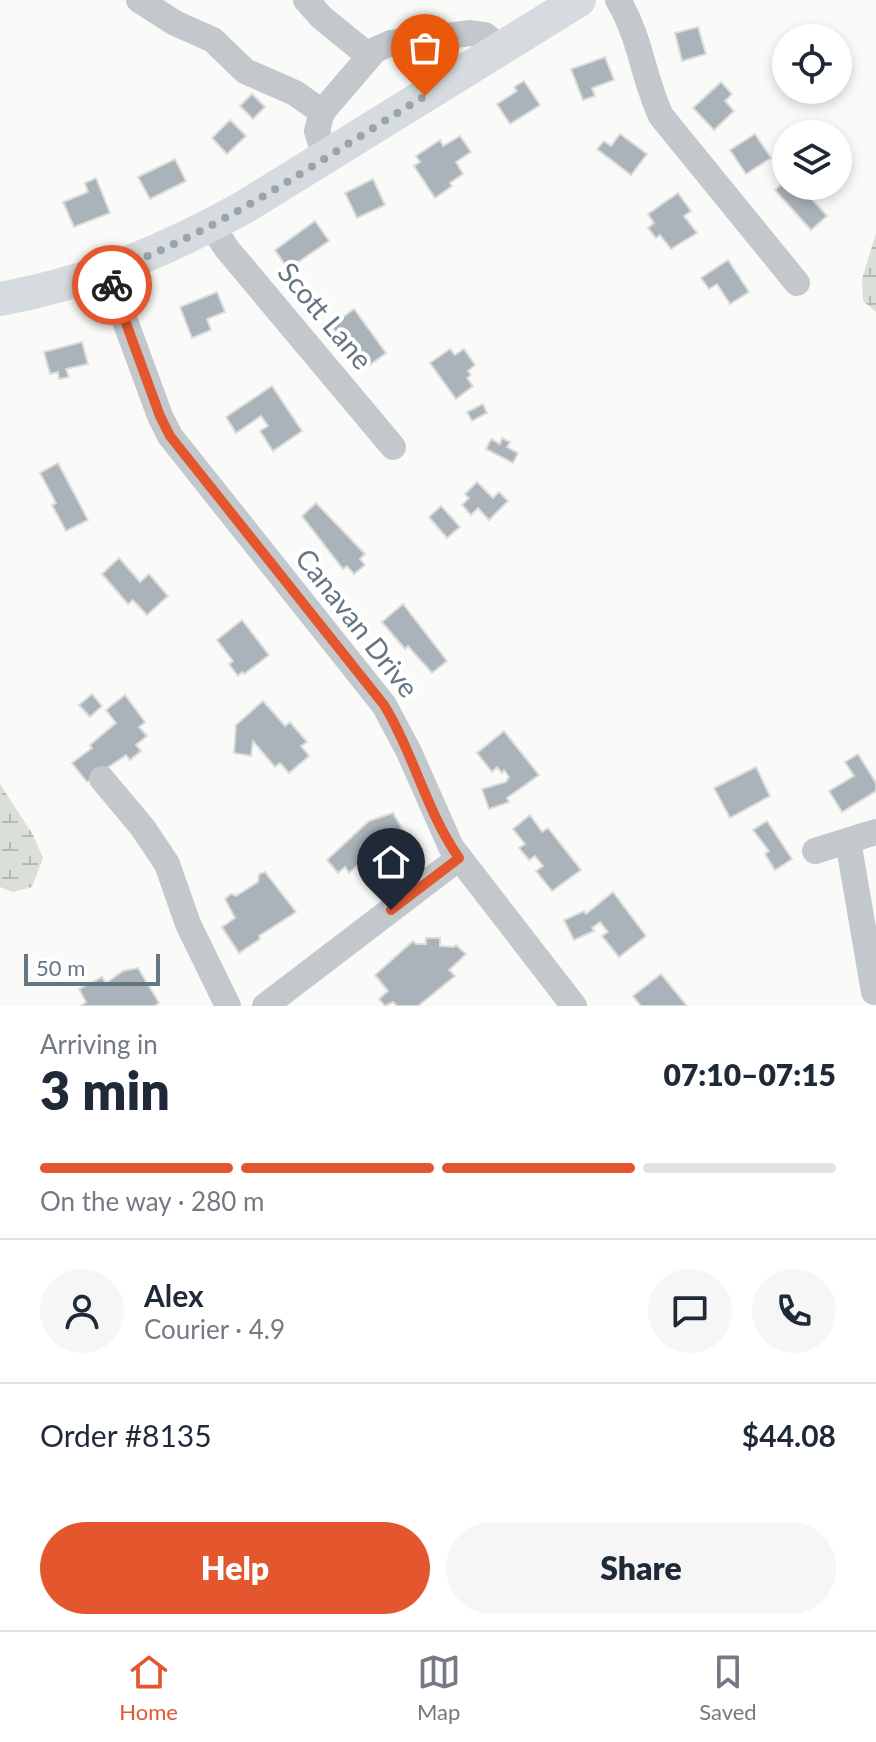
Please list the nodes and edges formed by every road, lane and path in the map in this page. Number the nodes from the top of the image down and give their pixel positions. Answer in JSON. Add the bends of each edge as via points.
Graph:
{"nodes":[{"id":1,"x":139,"y":0,"type":"edge"},
{"id":2,"x":306,"y":0,"type":"edge"},
{"id":3,"x":579,"y":0,"type":"edge"},
{"id":4,"x":618,"y":0,"type":"edge"},
{"id":5,"x":501,"y":49,"type":"junction"},
{"id":6,"x":369,"y":56,"type":"junction"},
{"id":7,"x":322,"y":112,"type":"junction"},
{"id":8,"x":325,"y":157,"type":"junction"},
{"id":9,"x":211,"y":225,"type":"junction"},
{"id":10,"x":107,"y":272,"type":"junction"},
{"id":11,"x":797,"y":283,"type":"dead end"},
{"id":12,"x":0,"y":299,"type":"edge"},
{"id":13,"x":393,"y":447,"type":"dead end"},
{"id":14,"x":102,"y":779,"type":"dead end"},
{"id":15,"x":876,"y":832,"type":"edge"},
{"id":16,"x":848,"y":841,"type":"junction"},
{"id":17,"x":815,"y":851,"type":"dead end"},
{"id":18,"x":459,"y":858,"type":"junction"},
{"id":19,"x":869,"y":923,"type":"edge"},
{"id":20,"x":874,"y":992,"type":"edge"},
{"id":21,"x":228,"y":1006,"type":"edge"},
{"id":22,"x":265,"y":1006,"type":"edge"},
{"id":23,"x":574,"y":1006,"type":"edge"}],
"edges":[{"from":1,"to":7,"type":"street","via":[[213,40],[245,71],[295,93]]},
{"from":2,"to":6,"type":"street"},
{"from":3,"to":5,"type":"main road"},
{"from":4,"to":11,"type":"street","via":[[635,32],[661,116]]},
{"from":5,"to":6,"type":"street","via":[[485,35],[471,33],[391,43]]},
{"from":5,"to":8,"type":"main road"},
{"from":6,"to":7,"type":"street"},
{"from":7,"to":8,"type":"street","via":[[317,131]]},
{"from":8,"to":9,"type":"main road"},
{"from":9,"to":10,"type":"main road"},
{"from":9,"to":13,"type":"street","name":"Scott Lane"},
{"from":10,"to":12,"type":"main road"},
{"from":10,"to":18,"type":"street","name":"Canavan Drive","via":[[170,436],[384,705]]},
{"from":14,"to":21,"type":"street","via":[[167,864],[188,924]]},
{"from":15,"to":16,"type":"street"},
{"from":16,"to":17,"type":"street"},
{"from":16,"to":19,"type":"street"},
{"from":18,"to":22,"type":"street"},
{"from":18,"to":23,"type":"street","name":"Canavan Drive"},
{"from":19,"to":20,"type":"street"}]}
